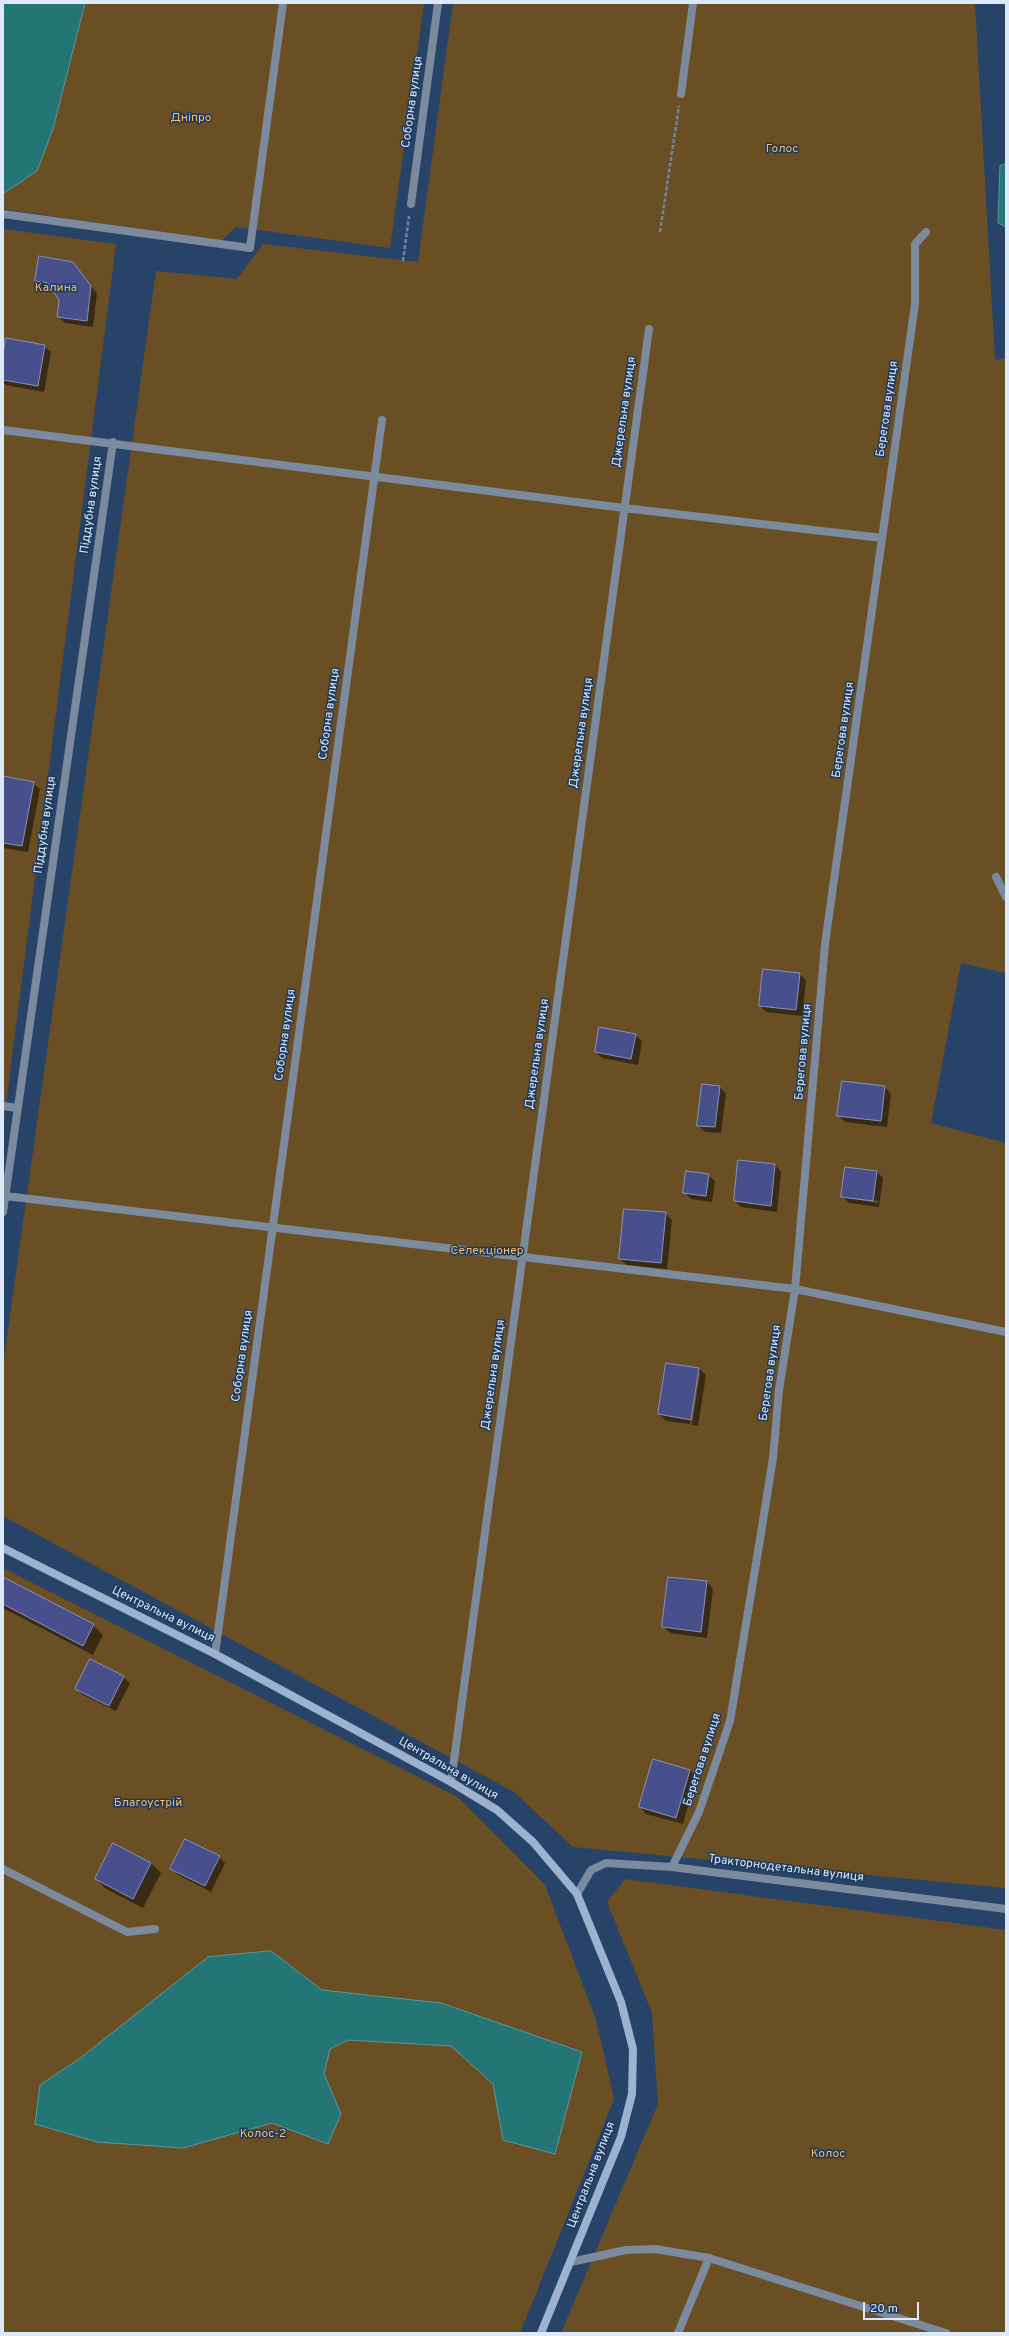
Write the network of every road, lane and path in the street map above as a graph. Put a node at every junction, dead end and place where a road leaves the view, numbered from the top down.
1 (283, 3) edge
2 (438, 3) edge
3 (693, 3) edge
4 (681, 94) joint
5 (411, 204) joint
6 (3, 214) edge
7 (660, 232) dead end
8 (926, 232) dead end
9 (403, 261) dead end
10 (649, 329) dead end
11 (382, 420) dead end
12 (3, 430) edge
13 (113, 442) junction
14 (374, 476) junction
15 (624, 508) junction
16 (882, 538) junction
17 (996, 877) dead end
18 (1006, 897) edge
19 (3, 1106) edge
20 (18, 1108) junction
21 (5, 1196) junction
22 (3, 1212) edge
23 (273, 1228) junction
24 (522, 1257) junction
25 (795, 1289) junction
26 (1006, 1332) edge
27 (3, 1548) edge
28 (215, 1654) junction
29 (451, 1782) junction
30 (672, 1867) junction
31 (3, 1869) edge
32 (577, 1894) junction
33 (1006, 1909) edge
34 (155, 1929) dead end
35 (709, 2258) junction
36 (570, 2262) junction
37 (541, 2333) edge
38 (678, 2333) edge
39 (946, 2333) edge

1 - 6 street
2 - 5 street, Соборна вулиця
3 - 4 street
4 - 7 path
5 - 9 path
8 - 16 street, Берегова вулиця
10 - 15 street, Джерельна вулиця
11 - 14 street, Соборна вулиця
12 - 13 street
13 - 14 street
13 - 20 street, Піддубна вулиця
14 - 15 street
14 - 23 street, Соборна вулиця
15 - 16 street
15 - 24 street, Джерельна вулиця
16 - 25 street, Берегова вулиця
17 - 18 street
19 - 20 street
20 - 21 street, Піддубна вулиця
21 - 22 street, Піддубна вулиця
21 - 23 street
23 - 24 street
23 - 28 street, Соборна вулиця
24 - 25 street
24 - 29 street, Джерельна вулиця
25 - 26 street
25 - 30 street, Берегова вулиця
27 - 28 street, Центральна вулиця
28 - 29 street, Центральна вулиця
29 - 32 street, Центральна вулиця
30 - 32 street, Тракторнодетальна вулиця
30 - 33 street, Тракторнодетальна вулиця
31 - 34 street
32 - 36 street, Центральна вулиця
35 - 36 street
35 - 38 street
35 - 39 street
36 - 37 street, Центральна вулиця

